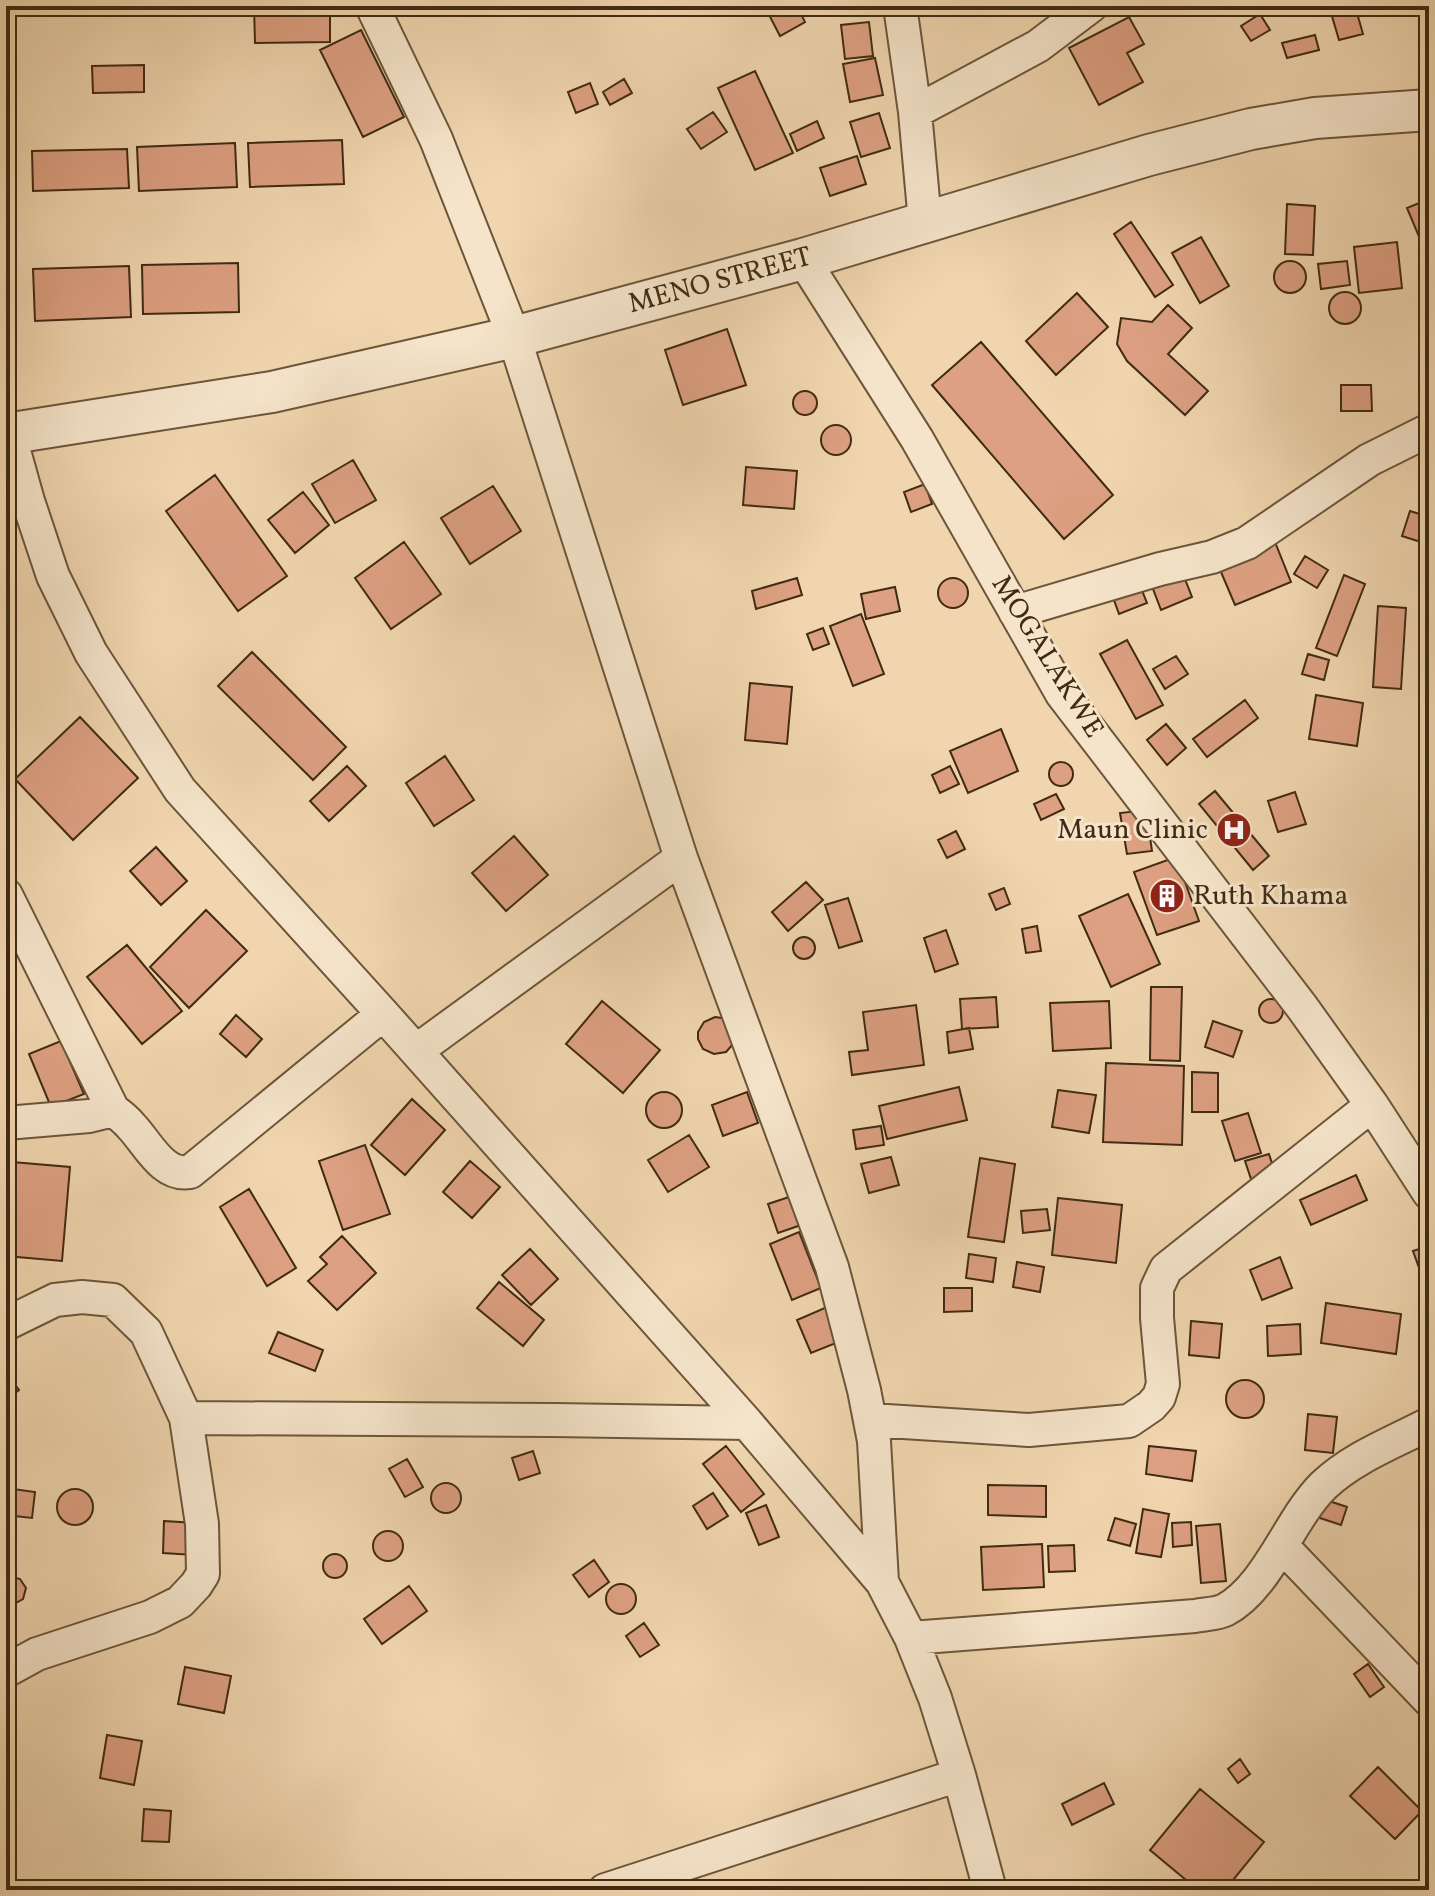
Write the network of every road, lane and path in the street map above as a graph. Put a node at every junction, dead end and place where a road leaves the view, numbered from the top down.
1 (372, 6) edge
2 (900, 6) edge
3 (1091, 6) edge
4 (1429, 110) edge
5 (915, 112) junction
6 (925, 222) junction
7 (803, 259) junction
8 (514, 337) junction
9 (1429, 430) edge
10 (7, 432) edge
11 (1015, 612) junction
12 (681, 858) junction
13 (6, 895) edge
14 (383, 1014) junction
15 (416, 1051) junction
16 (1372, 1105) junction
17 (113, 1110) junction
18 (6, 1123) edge
19 (1429, 1193) edge
20 (6, 1324) edge
21 (186, 1418) junction
22 (871, 1420) junction
23 (747, 1423) junction
24 (1429, 1424) edge
25 (1282, 1546) junction
26 (882, 1582) junction
27 (911, 1638) junction
28 (6, 1671) edge
29 (1429, 1700) edge
30 (959, 1775) junction
31 (605, 1890) edge
32 (990, 1890) edge

1 - 8 street
2 - 5 street
3 - 5 street
4 - 6 street, MENO STREET
5 - 6 street
6 - 7 street, MENO STREET
7 - 8 street, MENO STREET
7 - 11 street, MOGALAKWE
8 - 10 street, MENO STREET
8 - 12 street
9 - 11 street
10 - 14 street
11 - 16 street, MOGALAKWE
12 - 15 street
12 - 22 street
13 - 17 street
14 - 15 street
14 - 17 street
15 - 23 street
16 - 19 street, MOGALAKWE
16 - 22 street
17 - 18 street
20 - 21 street
21 - 23 street
21 - 28 street
22 - 26 street
23 - 26 street
24 - 25 street
25 - 27 street
25 - 29 street
26 - 27 street
27 - 30 street
30 - 31 street
30 - 32 street

